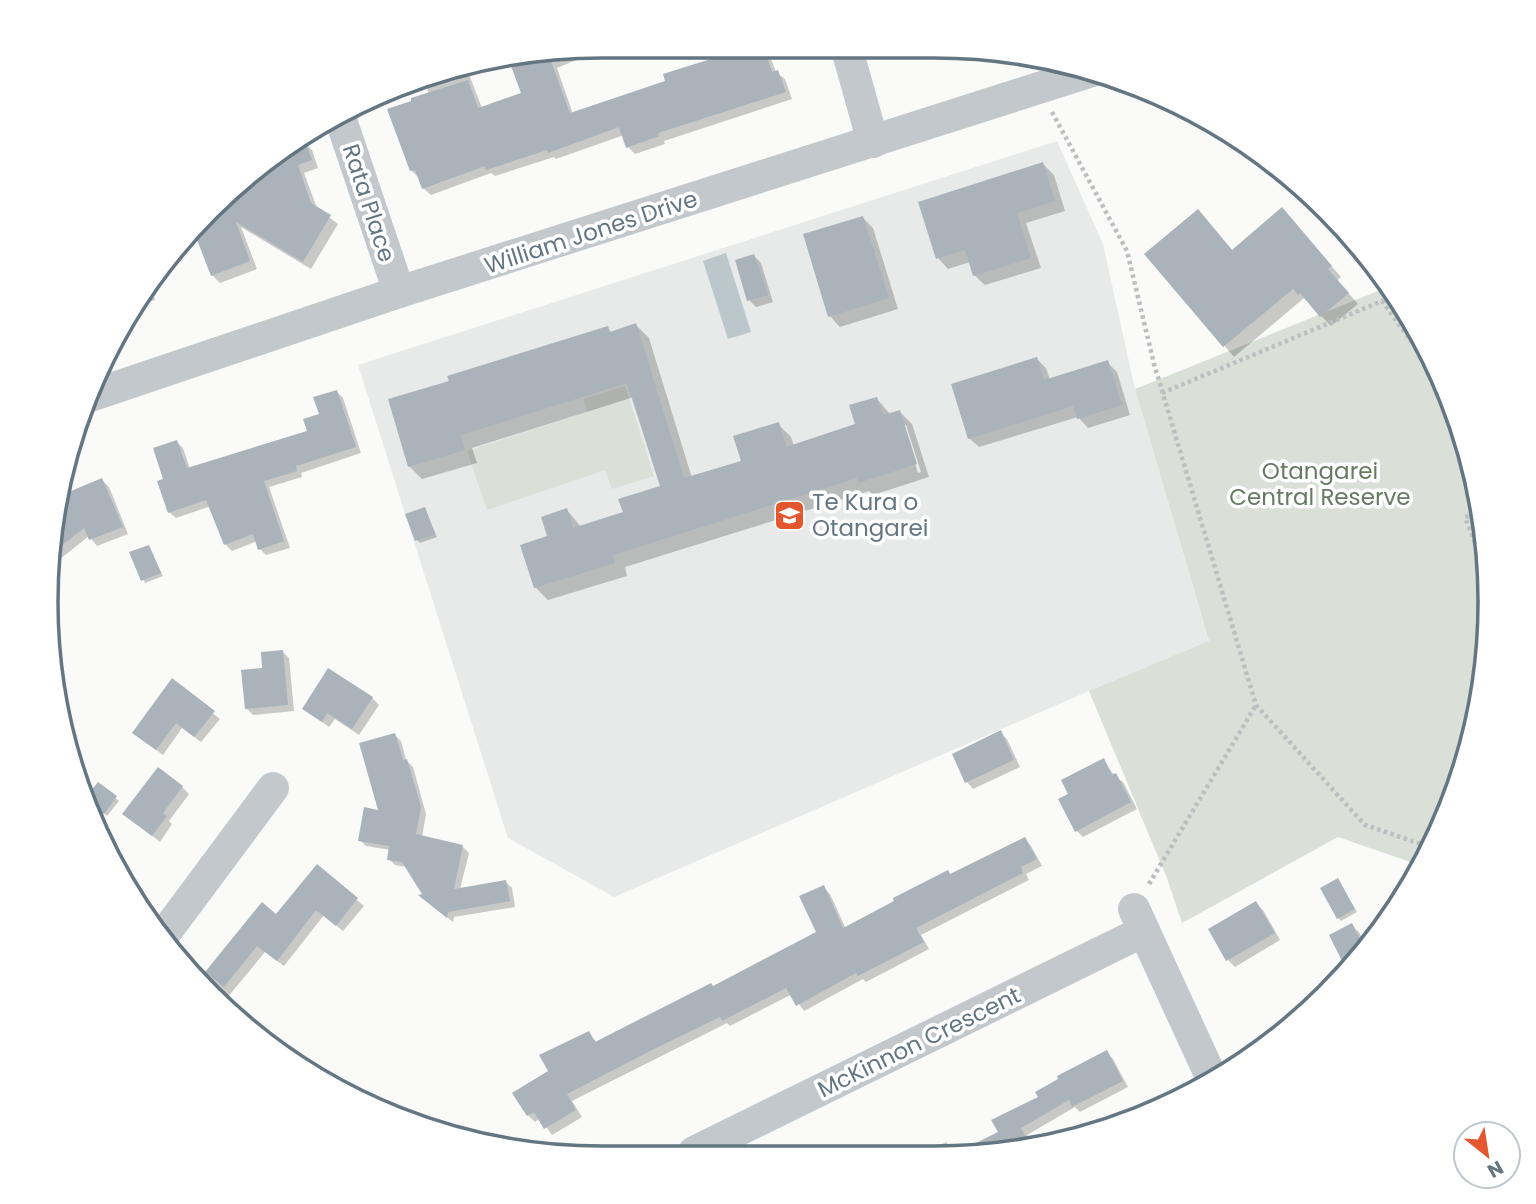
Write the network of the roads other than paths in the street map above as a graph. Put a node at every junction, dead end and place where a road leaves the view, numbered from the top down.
1 (849, 58) edge
2 (1076, 76) edge
3 (342, 124) edge
4 (873, 142) junction
5 (399, 292) junction
6 (100, 393) edge
7 (273, 788) dead end
8 (168, 930) edge
9 (1209, 1071) edge
10 (706, 1146) edge

1 - 4 street
2 - 4 street, William Jones Drive
3 - 5 street, Rata Place
4 - 5 street, William Jones Drive
5 - 6 street, William Jones Drive
7 - 8 street
9 - 10 street, McKinnon Crescent

